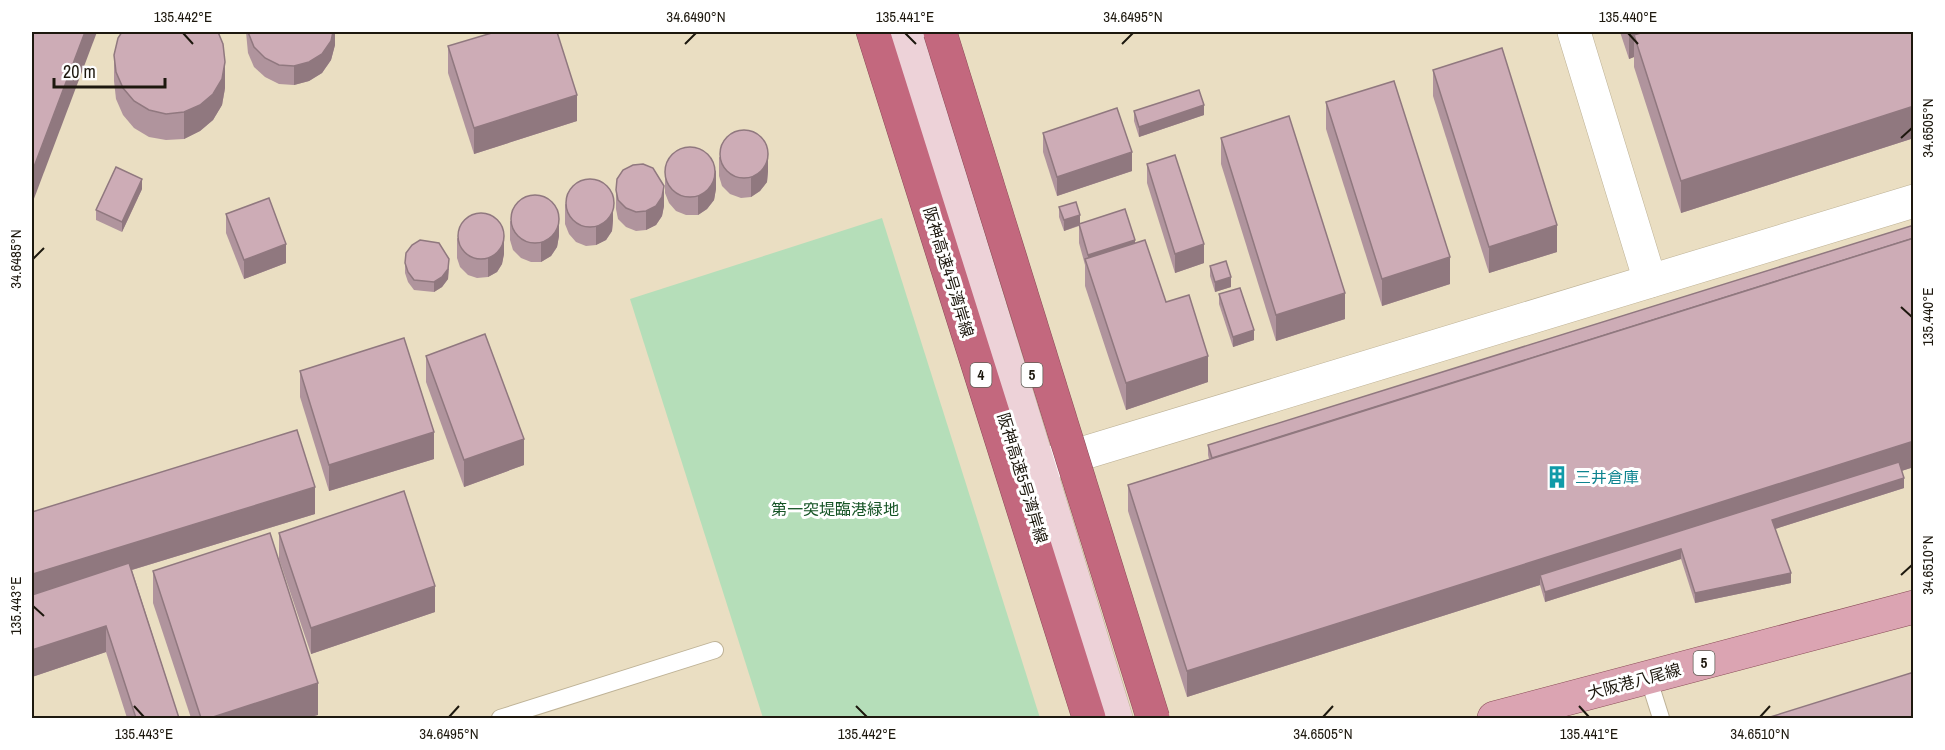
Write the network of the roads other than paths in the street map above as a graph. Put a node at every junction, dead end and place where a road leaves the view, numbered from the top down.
1 (873, 32) edge
2 (883, 32) edge
3 (906, 32) edge
4 (925, 32) edge
5 (940, 32) edge
6 (1574, 32) edge
7 (1914, 201) edge
8 (1650, 282) junction
9 (1041, 466) junction
10 (1914, 607) edge
11 (715, 650) dead end
12 (1648, 677) junction
13 (500, 718) edge
14 (1089, 718) edge
15 (1098, 718) edge
16 (1116, 718) edge
17 (1139, 718) edge
18 (1153, 718) edge
19 (1494, 718) edge
20 (1661, 718) edge

1 - 14 highway, 阪神高速4号湾岸線 / 4
2 - 15 highway, 阪神高速5号湾岸線
3 - 9 street
4 - 17 highway, 5
5 - 18 highway, bridge
6 - 8 street
7 - 8 street
8 - 9 street
9 - 16 street
10 - 12 main road, 大阪港八尾線 / 5
11 - 13 lane
12 - 19 main road, 大阪港八尾線 / 5
12 - 20 lane

